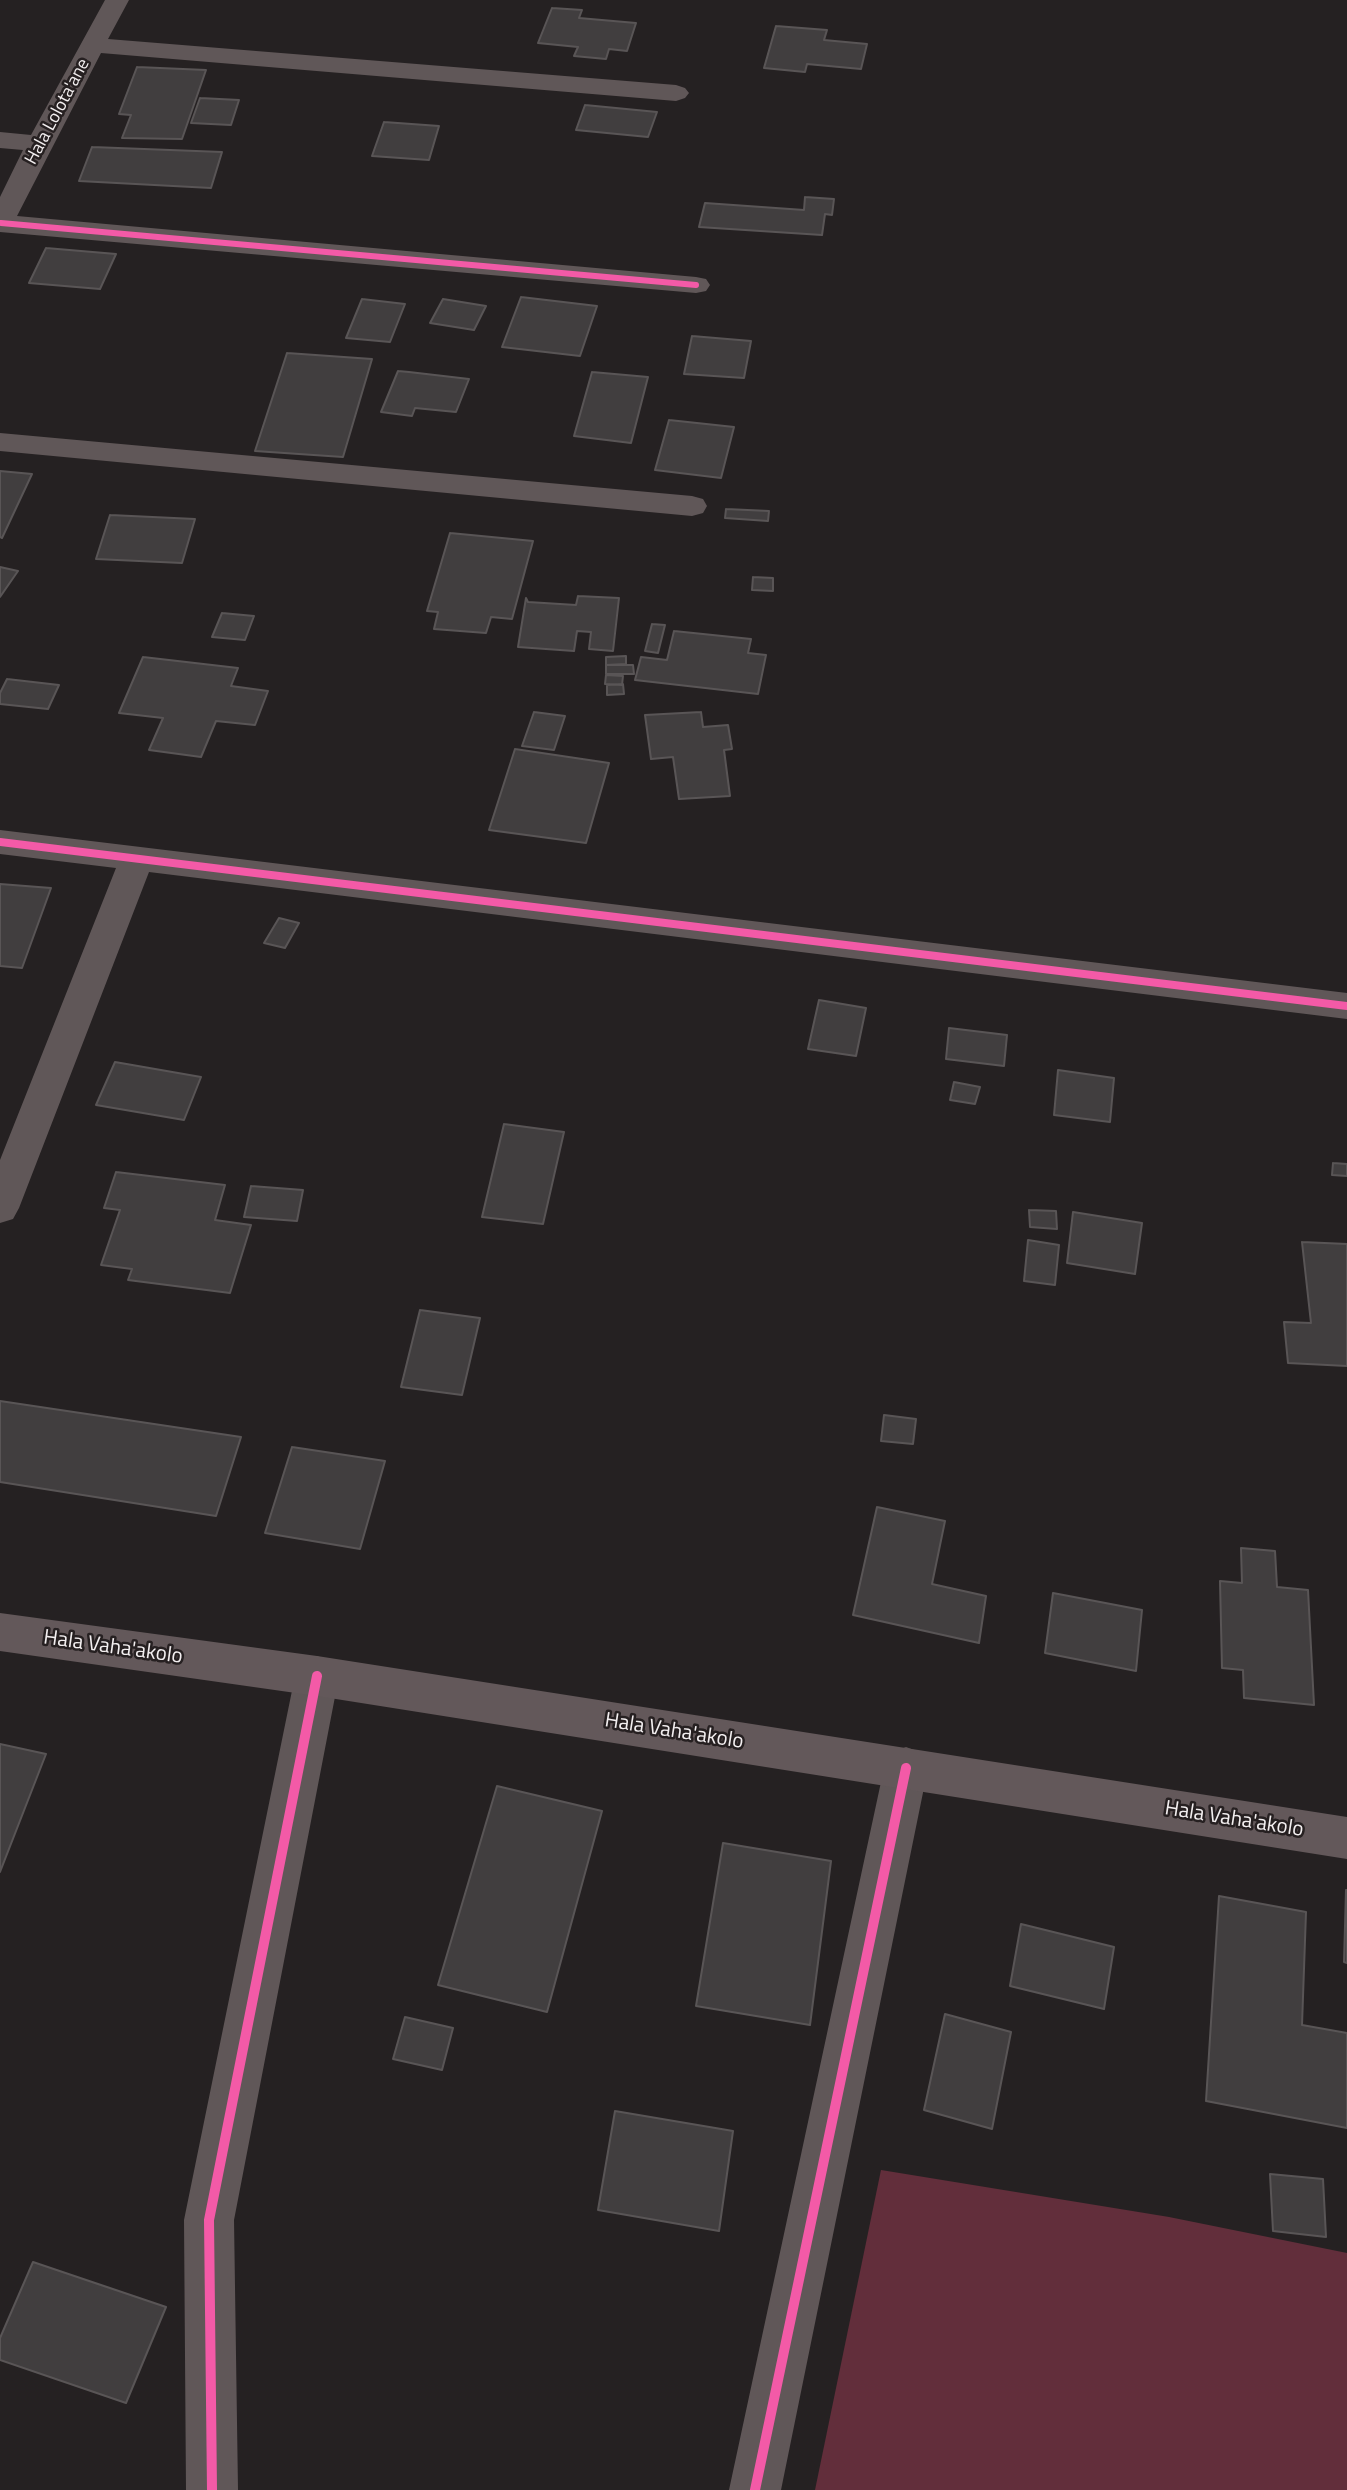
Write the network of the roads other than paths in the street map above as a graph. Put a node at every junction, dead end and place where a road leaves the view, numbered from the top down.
1 (117, 0) edge
2 (94, 45) junction
3 (676, 93) dead end
4 (0, 140) edge
5 (39, 144) junction
6 (0, 224) edge
7 (696, 285) dead end
8 (0, 442) edge
9 (692, 506) dead end
10 (0, 842) edge
11 (137, 858) junction
12 (1347, 1006) edge
13 (0, 1208) edge
14 (0, 1632) edge
15 (317, 1676) junction
16 (906, 1768) junction
17 (1347, 1838) edge
18 (212, 2490) edge
19 (755, 2490) edge

1 - 2 street, Hala Lolota'ane
2 - 3 street
2 - 5 street, Hala Lolota'ane
4 - 5 street
5 - 6 street, Hala Lolota'ane
6 - 7 street
8 - 9 street
10 - 11 street
11 - 12 street
11 - 13 street
14 - 15 main road, Hala Vaha'akolo
15 - 16 main road, Hala Vaha'akolo
15 - 18 street
16 - 17 main road, Hala Vaha'akolo
16 - 19 street

